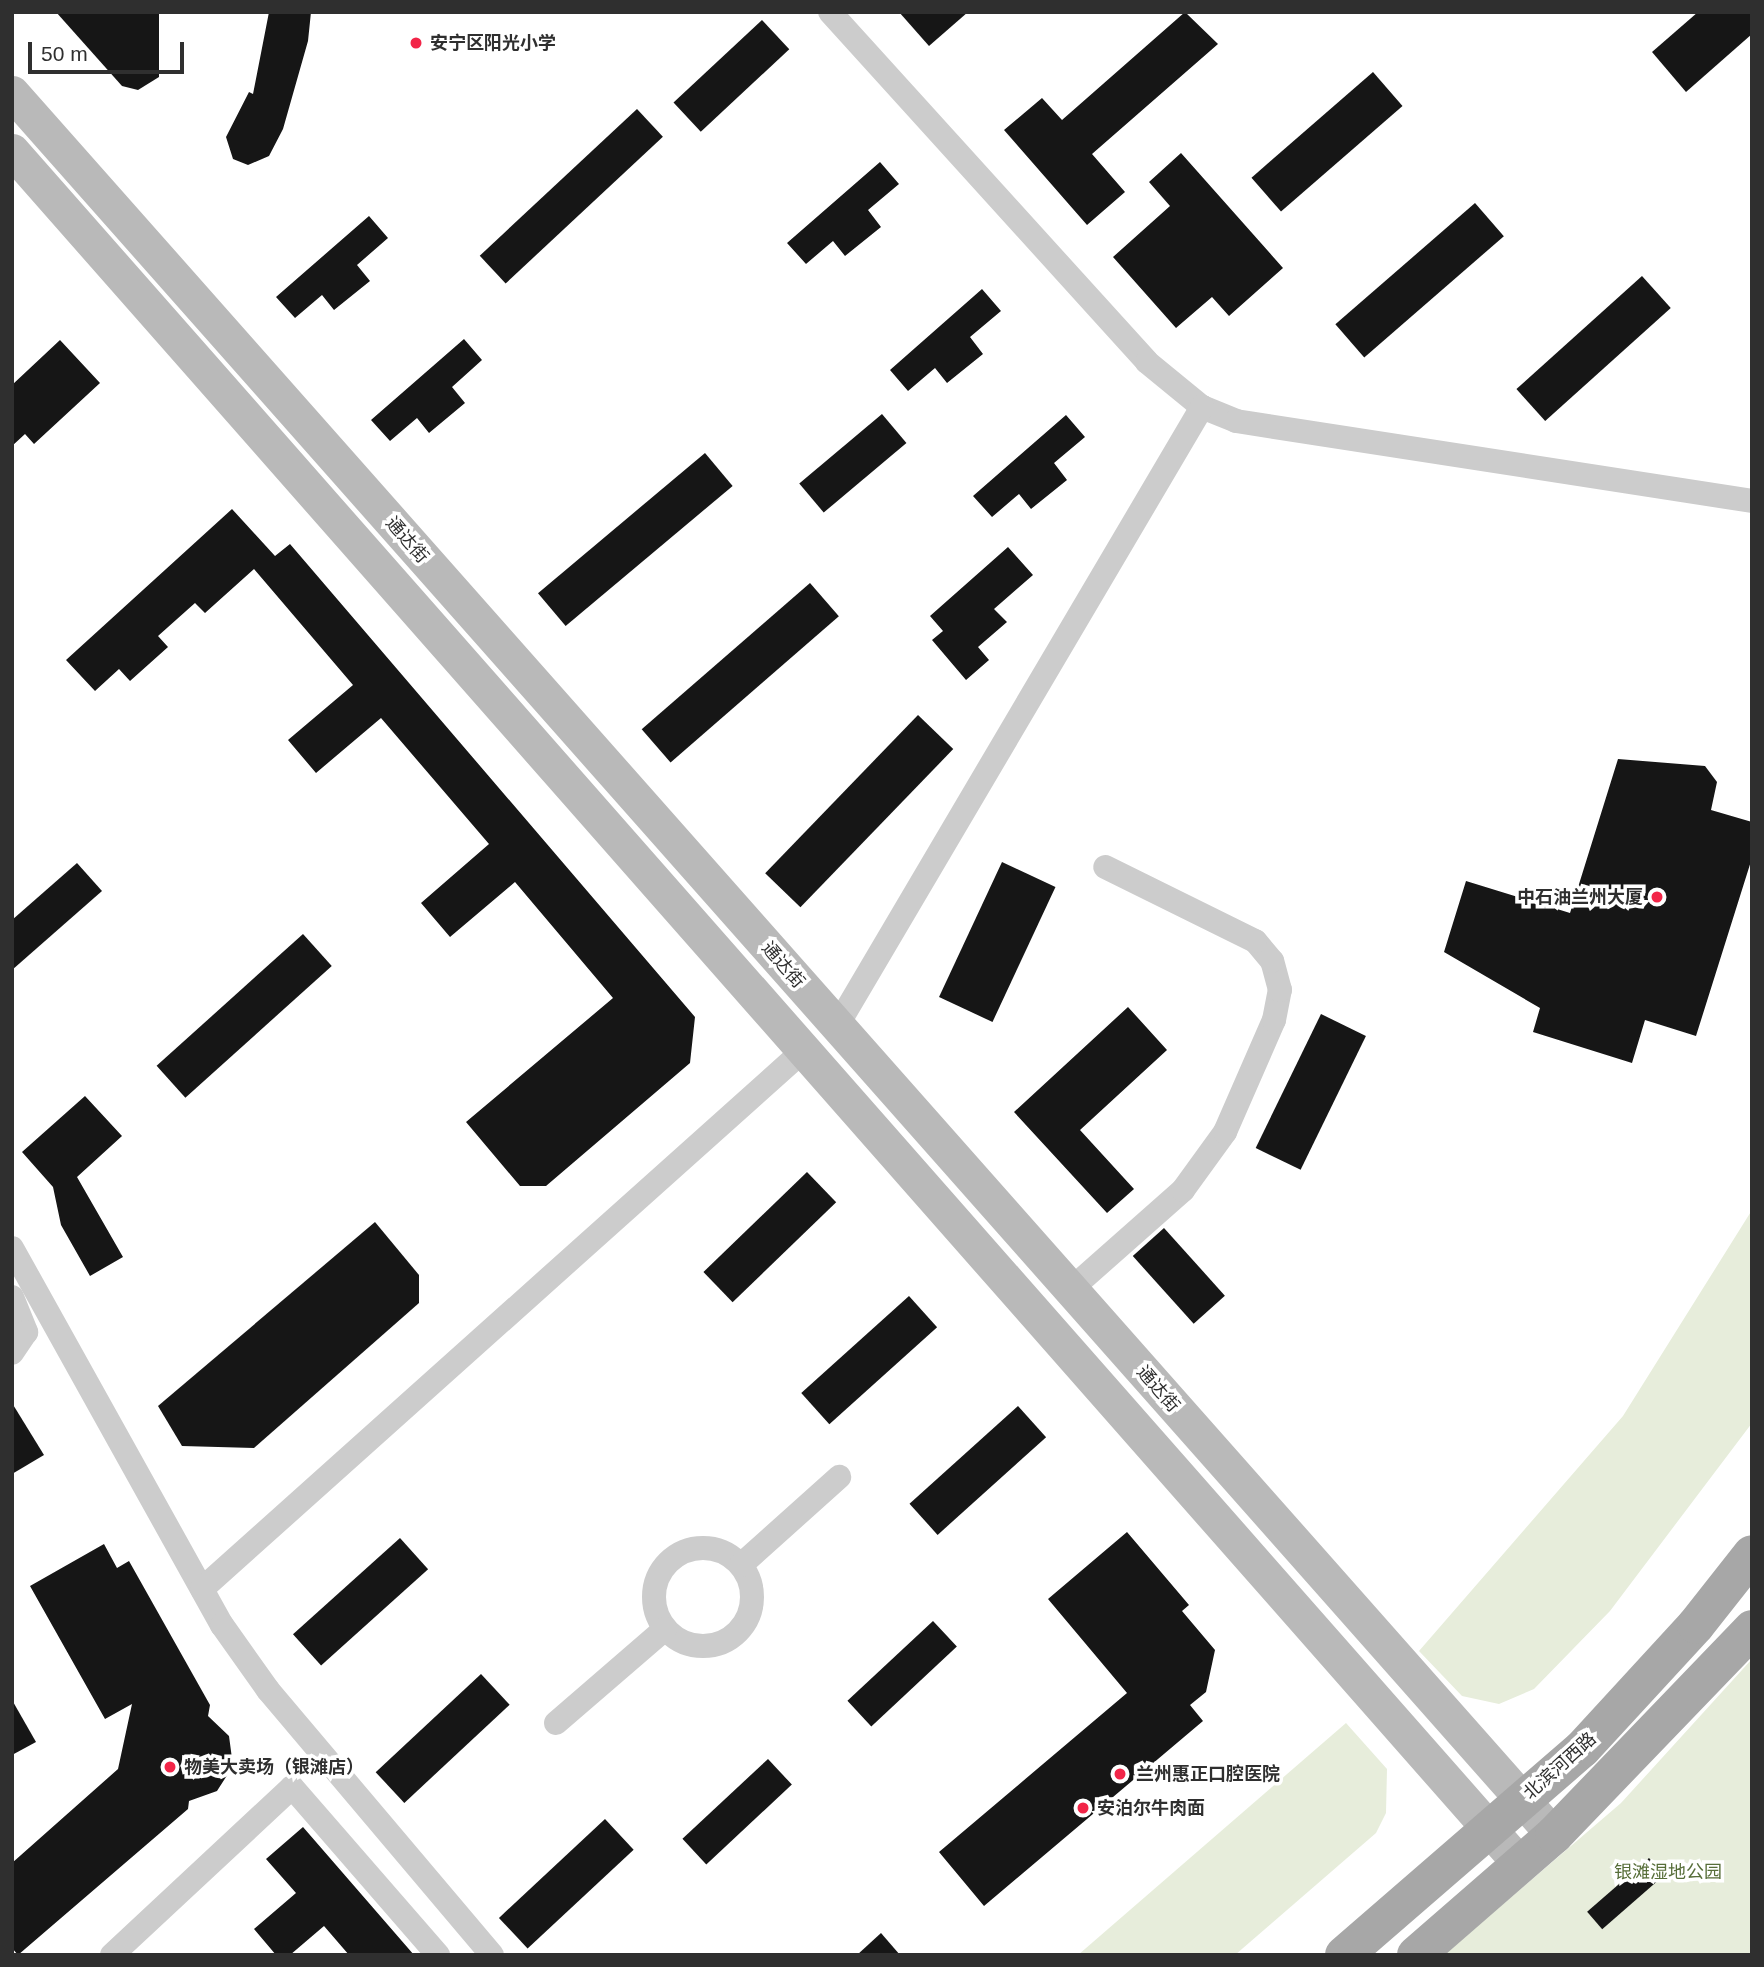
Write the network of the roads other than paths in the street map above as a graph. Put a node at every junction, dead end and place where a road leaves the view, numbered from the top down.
1 (830, 12) edge
2 (12, 93) edge
3 (12, 150) edge
4 (1202, 407) junction
5 (1752, 501) edge
6 (1105, 867) dead end
7 (837, 1026) junction
8 (804, 1050) junction
9 (12, 1248) edge
10 (1070, 1290) junction
11 (12, 1297) edge
12 (12, 1353) edge
13 (839, 1477) dead end
14 (1752, 1554) edge
15 (741, 1565) junction
16 (202, 1589) junction
17 (665, 1629) junction
18 (1752, 1629) edge
19 (556, 1724) dead end
20 (1520, 1802) junction
21 (1489, 1829) junction
22 (1553, 1835) junction
23 (1520, 1864) junction
24 (1433, 1949) edge
25 (112, 1955) edge
26 (438, 1955) edge
27 (492, 1955) edge
28 (1344, 1955) edge

1 - 4 street
2 - 7 main road, 通达街
3 - 8 main road
4 - 5 street
4 - 7 street
6 - 10 street
7 - 10 main road, 通达街
8 - 16 street
8 - 21 main road
9 - 16 street
10 - 20 main road, 通达街
11 - 12 street
13 - 15 street
14 - 20 main road, 北滨河西路
15 - 17 street
15 - 17 street
16 - 27 street
17 - 19 street
18 - 22 main road
20 - 21 main road, 北滨河西路
20 - 22 main road, 通达街
21 - 23 main road
21 - 28 main road, 北滨河西路
22 - 23 main road
23 - 24 main road
25 - 26 street

